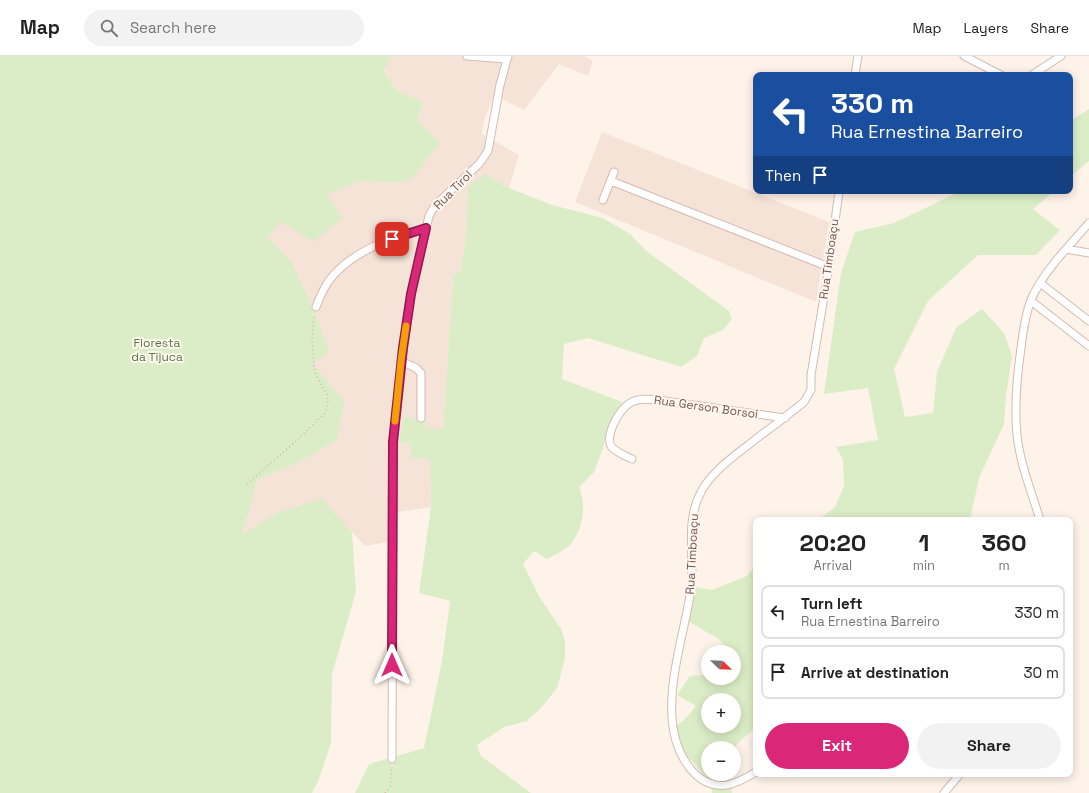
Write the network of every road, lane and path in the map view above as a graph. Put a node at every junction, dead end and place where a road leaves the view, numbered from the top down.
1 (467, 56) edge
2 (858, 56) edge
3 (964, 56) edge
4 (1061, 56) edge
5 (507, 57) edge
6 (855, 72) edge
7 (995, 72) edge
8 (1037, 72) edge
9 (614, 172) dead end
10 (611, 181) junction
11 (839, 194) edge
12 (603, 200) dead end
13 (1089, 223) edge
14 (426, 228) junction
15 (1066, 249) junction
16 (1089, 253) edge
17 (829, 267) junction
18 (1040, 283) junction
19 (1031, 301) junction
20 (316, 308) joint
21 (1089, 321) edge
22 (1089, 346) edge
23 (401, 361) junction
24 (421, 418) dead end
25 (785, 418) junction
26 (632, 459) dead end
27 (247, 484) dead end
28 (1039, 517) edge
29 (392, 759) joint
30 (753, 774) edge
31 (957, 777) edge
32 (385, 793) edge
33 (944, 793) edge

1 - 5 street
2 - 6 street
3 - 7 street
4 - 8 street
5 - 14 street, Rua Tirol
9 - 10 street
10 - 12 street
10 - 17 street
11 - 17 street, Rua Timboaçu
13 - 15 street
14 - 20 street
14 - 23 street, Rua Tirol
15 - 16 street
15 - 18 street
17 - 25 street, Rua Timboaçu
18 - 19 street
18 - 21 street
19 - 22 street
19 - 28 street
20 - 27 path
23 - 24 street
23 - 29 street, Rua Tirol
25 - 26 street, Rua Gerson Borsoi
25 - 30 street, Rua Timboaçu
29 - 32 path
31 - 33 street

